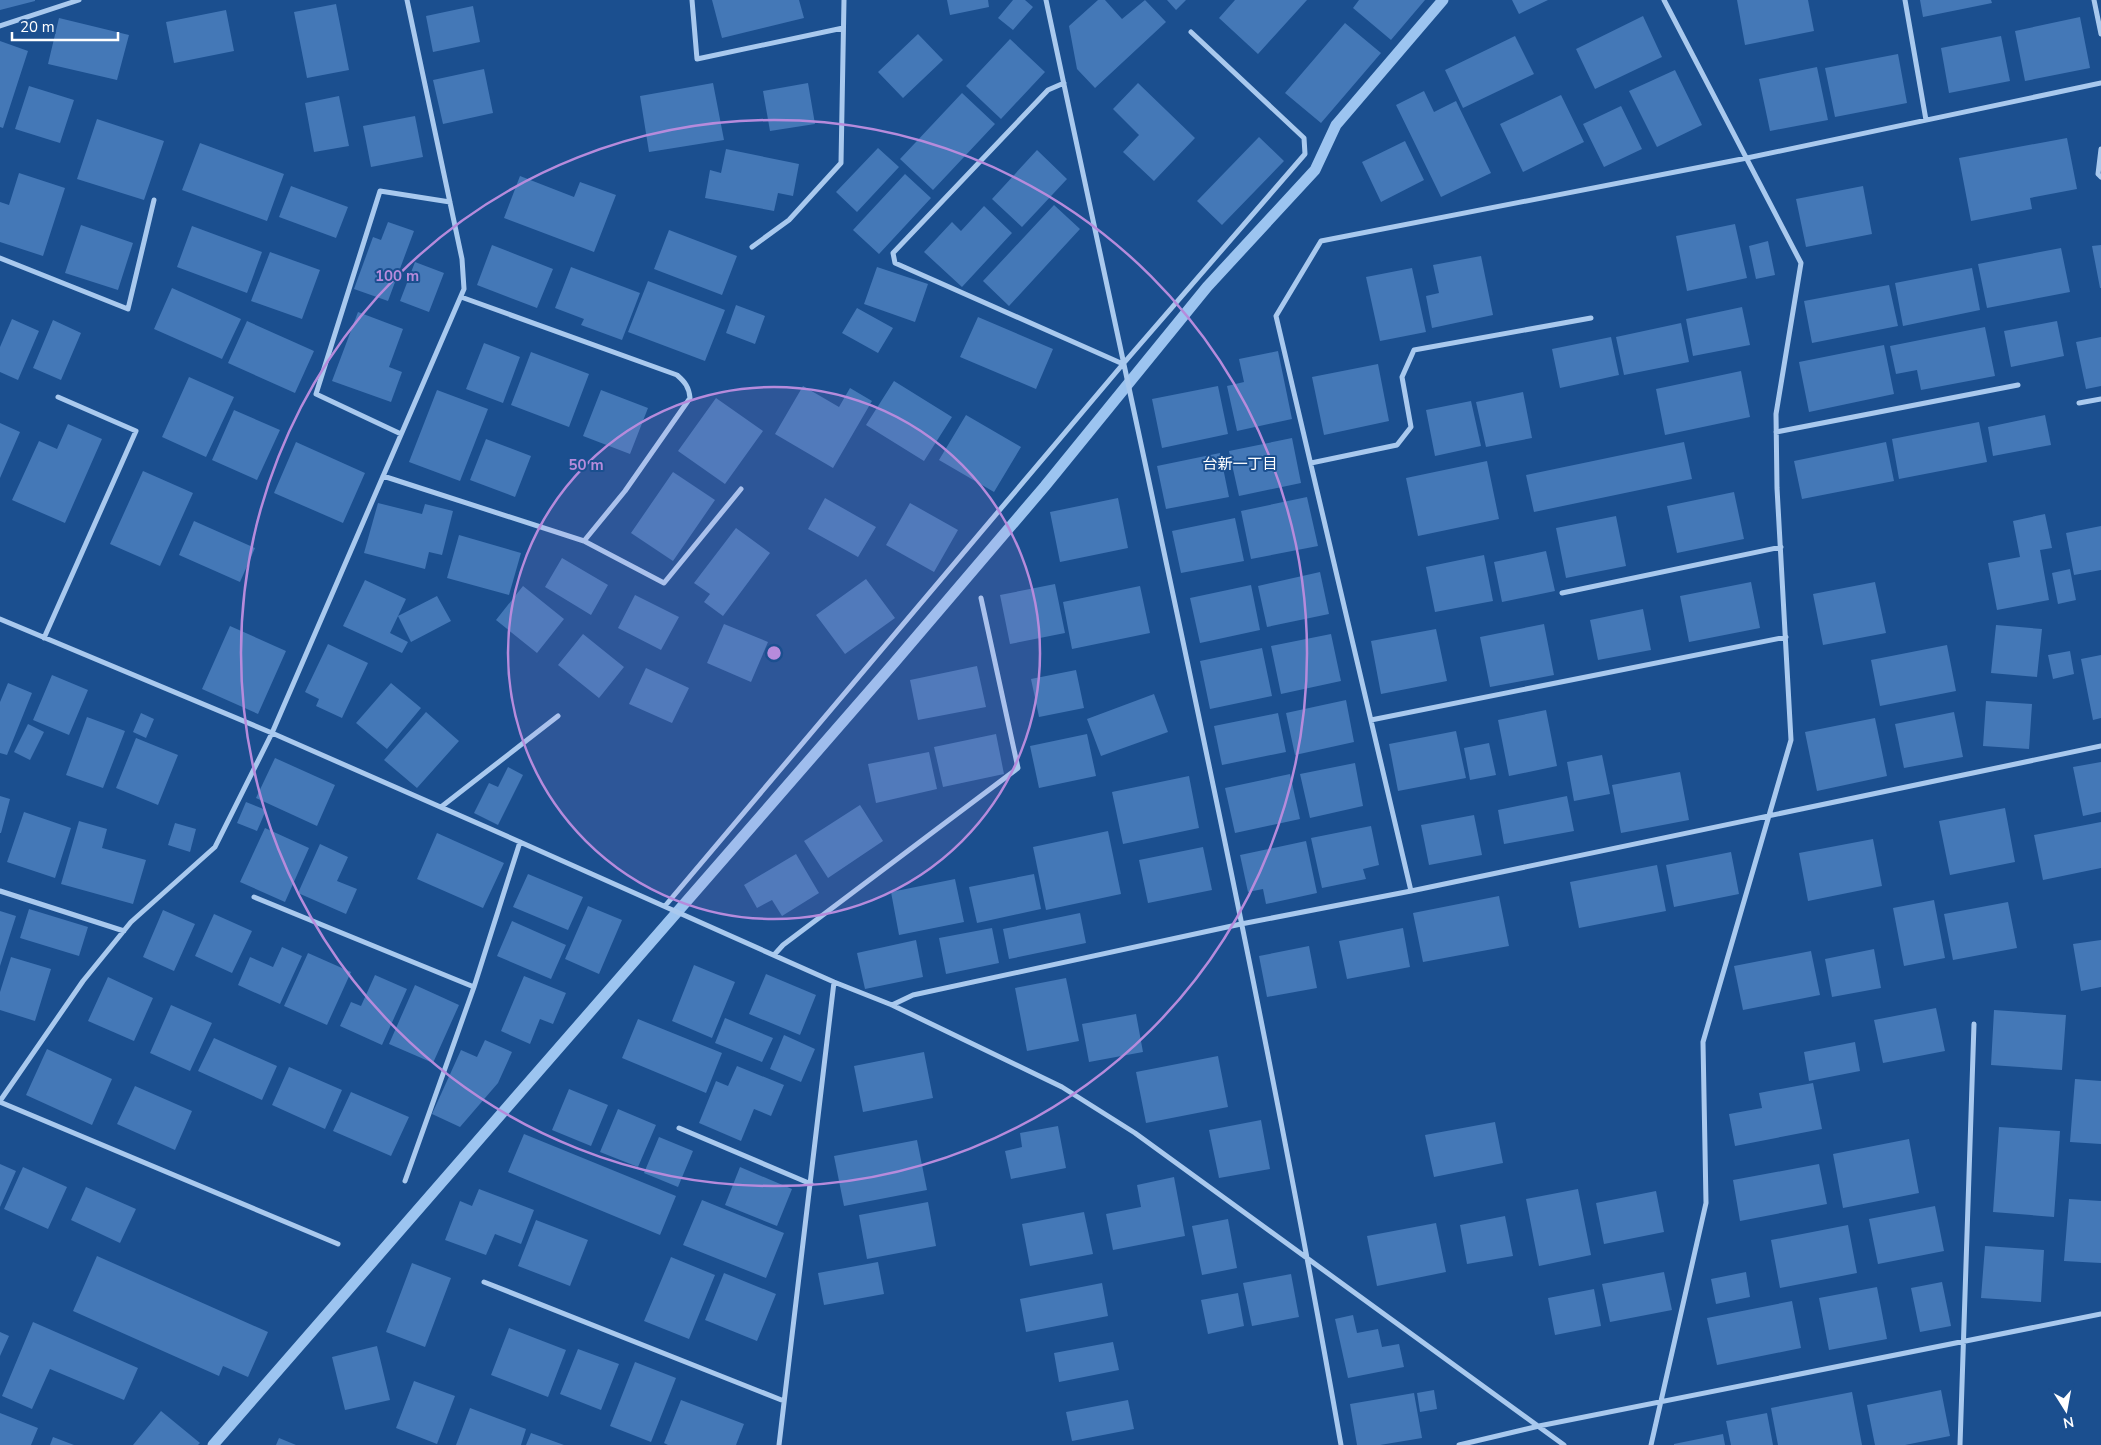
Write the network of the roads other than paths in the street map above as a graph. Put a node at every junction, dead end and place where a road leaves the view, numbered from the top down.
1 (80, 0) edge
2 (407, 0) edge
3 (692, 0) edge
4 (844, 0) edge
5 (1046, 0) edge
6 (1664, 0) edge
7 (1905, 0) edge
8 (2094, 0) edge
9 (0, 26) edge
10 (843, 28) junction
11 (1191, 32) dead end
12 (2101, 34) edge
13 (1064, 83) junction
14 (2101, 83) edge
15 (1926, 120) junction
16 (2101, 149) edge
17 (1747, 158) junction
18 (2101, 177) edge
19 (154, 200) dead end
20 (450, 202) junction
21 (752, 247) dead end
22 (0, 258) edge
23 (461, 297) junction
24 (1591, 318) dead end
25 (1123, 364) junction
26 (2018, 385) dead end
27 (58, 397) dead end
28 (2101, 399) edge
29 (2079, 403) dead end
30 (1776, 432) junction
31 (401, 434) junction
32 (1310, 463) junction
33 (383, 476) junction
34 (741, 489) dead end
35 (584, 541) junction
36 (1781, 547) junction
37 (1562, 593) dead end
38 (981, 598) dead end
39 (0, 620) edge
40 (1786, 637) junction
41 (44, 638) junction
42 (558, 716) dead end
43 (1371, 720) junction
44 (272, 733) junction
45 (2101, 746) edge
46 (441, 807) junction
47 (1770, 814) junction
48 (520, 842) junction
49 (0, 891) edge
50 (1411, 891) junction
51 (254, 897) dead end
52 (665, 906) junction
53 (1241, 924) junction
54 (124, 931) junction
55 (774, 955) junction
56 (834, 982) junction
57 (474, 987) junction
58 (892, 1005) junction
59 (1974, 1024) dead end
60 (0, 1102) edge
61 (679, 1128) dead end
62 (405, 1181) dead end
63 (811, 1184) junction
64 (338, 1244) dead end
65 (1308, 1259) junction
66 (484, 1282) dead end
67 (2101, 1314) edge
68 (1964, 1341) junction
69 (784, 1401) junction
70 (1659, 1402) junction
71 (1539, 1426) junction
72 (780, 1445) edge
73 (1341, 1445) edge
74 (1459, 1445) edge
75 (1564, 1445) edge
76 (1651, 1445) edge
77 (1960, 1445) edge

1 - 9 street
2 - 20 street
3 - 10 street
4 - 10 street
5 - 13 street
6 - 17 street
7 - 15 street
8 - 12 street
10 - 21 street
11 - 25 street
13 - 25 street
13 - 25 street
14 - 15 street
15 - 17 street
16 - 18 street
17 - 30 street
17 - 32 street
19 - 22 street
20 - 23 street
20 - 31 street
23 - 31 street
23 - 35 street
24 - 32 street
25 - 52 street
25 - 53 street
26 - 30 street
27 - 41 street
28 - 29 street
30 - 36 street
31 - 33 street
32 - 43 street
33 - 35 street
33 - 44 street
34 - 35 street
36 - 37 street
36 - 40 street
38 - 55 street
39 - 41 street
40 - 43 street
40 - 47 street
41 - 44 street
42 - 46 street
43 - 50 street
44 - 46 street
44 - 54 street
45 - 47 street
46 - 48 street
47 - 50 street
47 - 70 street
48 - 52 street
48 - 57 street
49 - 54 street
50 - 53 street
51 - 57 street
52 - 55 street
53 - 58 street
53 - 65 street
54 - 60 street
55 - 56 street
56 - 58 street
56 - 63 street
57 - 62 street
58 - 65 street
59 - 68 street
60 - 64 street
61 - 63 street
63 - 69 street
65 - 71 street
65 - 73 street
66 - 69 street
67 - 68 street
68 - 70 street
68 - 77 street
69 - 72 street
70 - 71 street
70 - 76 street
71 - 74 street
71 - 75 street

